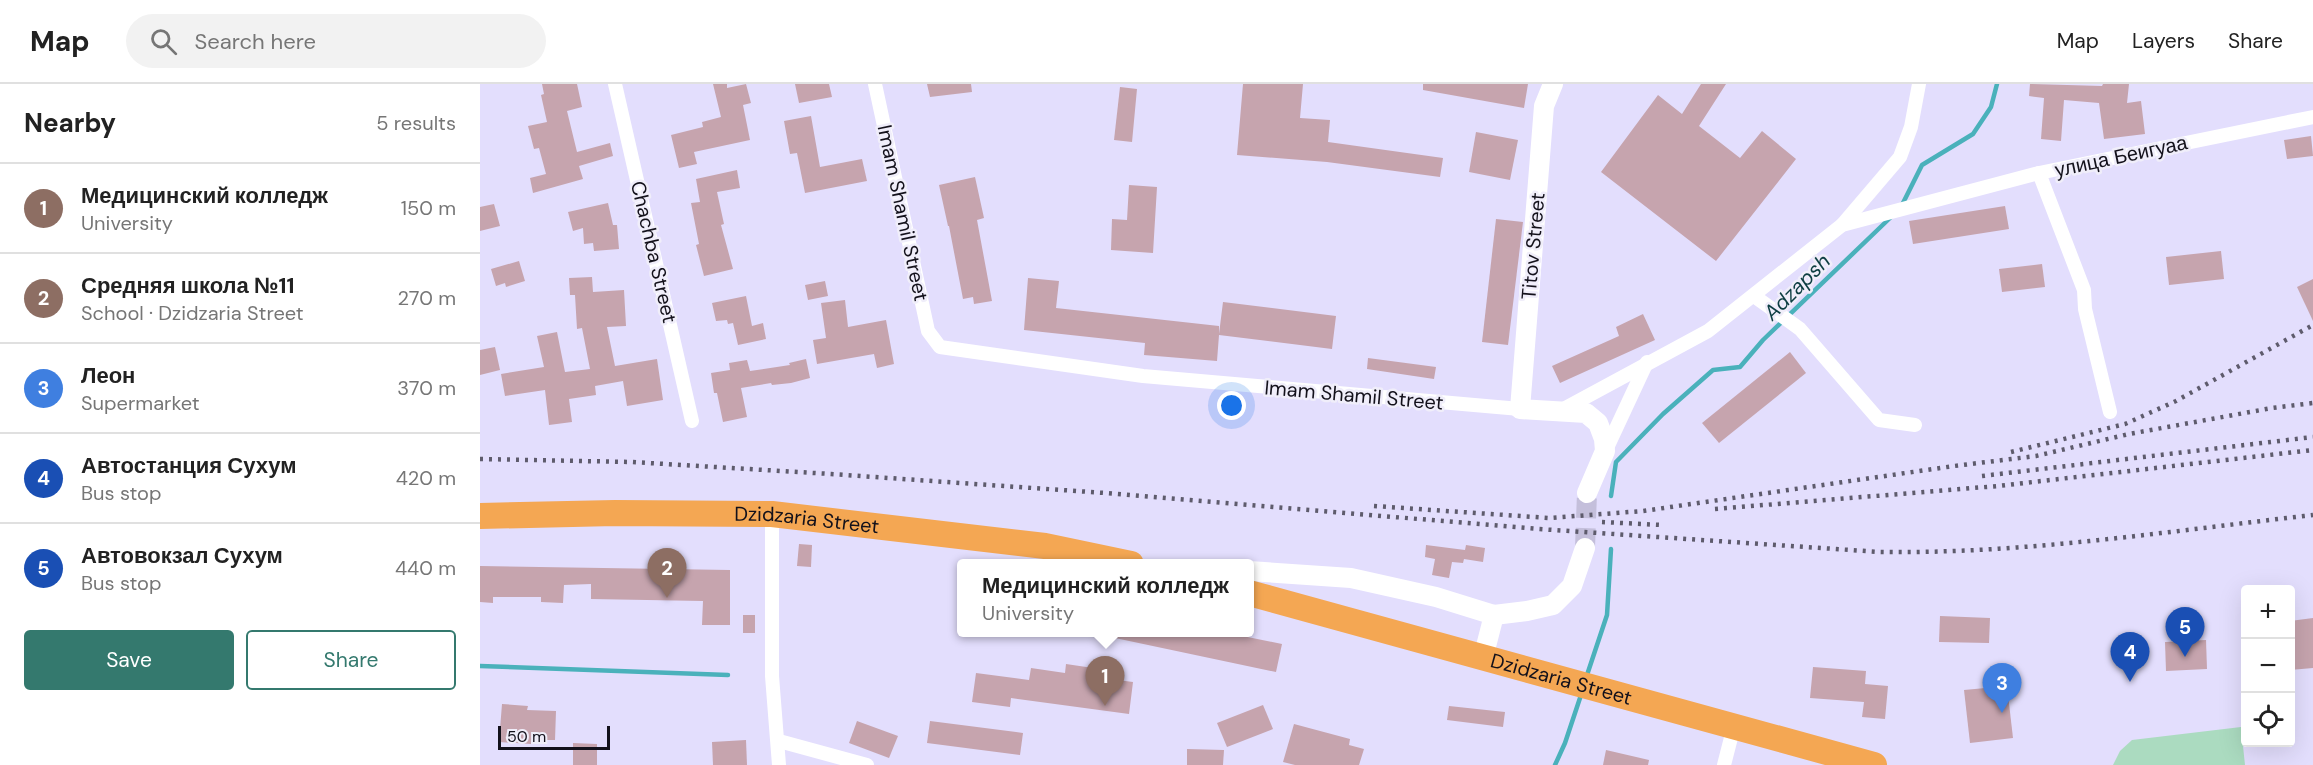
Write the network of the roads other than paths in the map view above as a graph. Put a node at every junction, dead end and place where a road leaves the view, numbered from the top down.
1 (615, 84) edge
2 (875, 84) edge
3 (1553, 84) edge
4 (1919, 84) edge
5 (2313, 117) edge
6 (2039, 173) junction
7 (1842, 225) junction
8 (1754, 296) junction
9 (1647, 362) junction
10 (1520, 409) junction
11 (1558, 412) junction
12 (2110, 412) dead end
13 (692, 421) dead end
14 (1916, 425) dead end
15 (1605, 451) junction
16 (1587, 493) tunnel mouth
17 (772, 514) junction
18 (480, 516) edge
19 (1585, 548) tunnel mouth
20 (1107, 559) edge
21 (1254, 571) edge
22 (1254, 594) edge
23 (1494, 615) junction
24 (1483, 658) junction
25 (1734, 726) junction
26 (779, 741) junction
27 (779, 765) edge
28 (867, 765) edge
29 (1724, 765) edge
30 (1875, 765) edge

1 - 13 street, Chachba Street
2 - 10 street, Imam Shamil Street
3 - 10 street, Titov Street
4 - 7 street
5 - 6 street, улица Беигуаа
6 - 7 street, улица Беигуаа
6 - 12 street
7 - 8 street
8 - 9 street
8 - 14 street
9 - 11 street
9 - 15 street
10 - 11 street, Imam Shamil Street
11 - 15 street, Imam Shamil Street
15 - 16 street
17 - 18 highway, Dzidzaria Street
17 - 20 highway, Dzidzaria Street
17 - 26 street
19 - 23 street
21 - 23 street
22 - 24 highway, Dzidzaria Street
23 - 24 street
24 - 25 highway, Dzidzaria Street
25 - 29 street
25 - 30 highway, Dzidzaria Street
26 - 27 street
26 - 28 street

